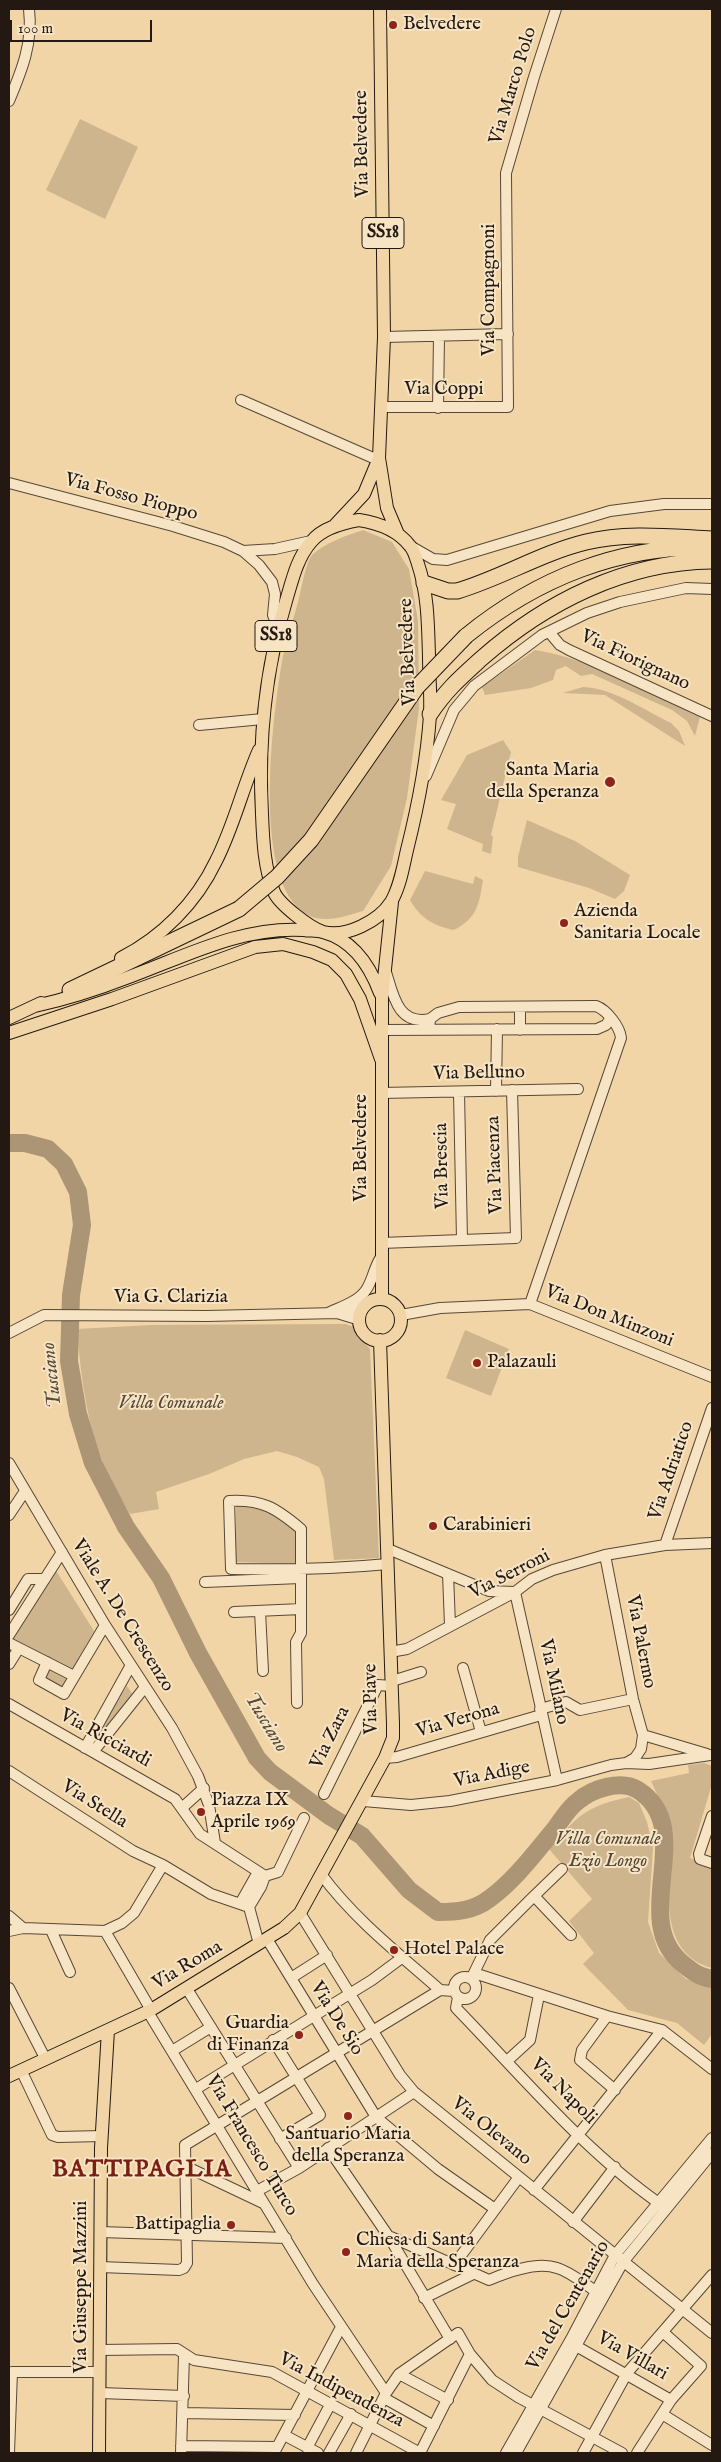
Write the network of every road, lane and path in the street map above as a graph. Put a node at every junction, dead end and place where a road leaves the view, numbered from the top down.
1 (29, 9) edge
2 (380, 9) edge
3 (556, 9) edge
4 (9, 101) edge
5 (506, 173) joint
6 (508, 334) junction
7 (439, 336) junction
8 (384, 337) junction
9 (241, 400) dead end
10 (381, 407) junction
11 (508, 407) joint
12 (438, 408) junction
13 (379, 458) junction
14 (9, 483) edge
15 (712, 504) edge
16 (335, 525) junction
17 (398, 534) junction
18 (712, 539) edge
19 (311, 542) junction
20 (412, 547) junction
21 (712, 548) edge
22 (243, 551) junction
23 (712, 562) edge
24 (424, 583) junction
25 (712, 589) edge
26 (278, 628) junction
27 (545, 634) junction
28 (430, 714) junction
29 (712, 716) edge
30 (263, 719) junction
31 (199, 725) dead end
32 (261, 745) junction
33 (422, 784) junction
34 (392, 901) junction
35 (323, 932) junction
36 (384, 968) junction
37 (70, 990) junction
38 (382, 998) junction
39 (35, 1006) junction
40 (520, 1007) junction
41 (9, 1018) edge
42 (610, 1019) junction
43 (429, 1024) junction
44 (382, 1030) junction
45 (497, 1030) junction
46 (520, 1030) junction
47 (9, 1033) edge
48 (382, 1059) junction
49 (578, 1089) dead end
50 (512, 1090) junction
51 (496, 1091) junction
52 (459, 1092) junction
53 (381, 1093) junction
54 (462, 1240) junction
55 (381, 1243) junction
56 (381, 1257) junction
57 (382, 1299) junction
58 (530, 1304) junction
59 (365, 1306) junction
60 (337, 1313) junction
61 (326, 1314) junction
62 (401, 1315) junction
63 (360, 1320) junction
64 (9, 1333) edge
65 (380, 1340) junction
66 (712, 1377) edge
67 (712, 1408) edge
68 (9, 1463) edge
69 (25, 1491) junction
70 (9, 1515) edge
71 (712, 1543) edge
72 (665, 1545) junction
73 (388, 1549) junction
74 (62, 1552) junction
75 (605, 1555) junction
76 (388, 1564) junction
77 (300, 1574) junction
78 (448, 1574) junction
79 (45, 1578) junction
80 (205, 1582) dead end
81 (515, 1592) junction
82 (301, 1609) junction
83 (9, 1610) edge
84 (260, 1611) junction
85 (234, 1612) dead end
86 (105, 1625) junction
87 (450, 1625) junction
88 (9, 1636) edge
89 (19, 1648) junction
90 (390, 1652) junction
91 (48, 1662) junction
92 (9, 1664) edge
93 (130, 1665) junction
94 (463, 1668) dead end
95 (263, 1671) dead end
96 (421, 1672) dead end
97 (74, 1676) junction
98 (392, 1684) junction
99 (145, 1687) junction
100 (633, 1699) junction
101 (297, 1703) dead end
102 (9, 1704) edge
103 (540, 1709) junction
104 (481, 1732) junction
105 (643, 1734) junction
106 (89, 1750) junction
107 (711, 1752) edge
108 (385, 1758) junction
109 (626, 1763) junction
110 (9, 1771) edge
111 (557, 1780) junction
112 (204, 1788) junction
113 (324, 1794) dead end
114 (360, 1805) junction
115 (183, 1807) junction
116 (712, 1816) edge
117 (304, 1818) dead end
118 (341, 1836) joint
119 (215, 1843) junction
120 (712, 1863) edge
121 (163, 1865) junction
122 (562, 1868) dead end
123 (258, 1871) junction
124 (321, 1874) junction
125 (534, 1896) junction
126 (245, 1905) junction
127 (300, 1913) junction
128 (9, 1916) edge
129 (23, 1928) junction
130 (52, 1930) junction
131 (9, 1931) edge
132 (105, 1931) junction
133 (571, 1935) dead end
134 (260, 1939) junction
135 (327, 1955) junction
136 (403, 1957) junction
137 (70, 1972) dead end
138 (473, 1976) junction
139 (291, 1978) junction
140 (9, 1988) edge
141 (187, 1989) junction
142 (440, 1990) junction
143 (350, 1993) junction
144 (456, 1994) junction
145 (539, 1994) junction
146 (150, 2011) junction
147 (314, 2015) junction
148 (608, 2016) junction
149 (211, 2027) junction
150 (108, 2030) junction
151 (662, 2030) junction
152 (374, 2031) junction
153 (273, 2040) junction
154 (172, 2051) junction
155 (337, 2053) junction
156 (45, 2058) junction
157 (507, 2061) junction
158 (235, 2064) junction
159 (712, 2069) edge
160 (21, 2070) junction
161 (9, 2076) edge
162 (296, 2076) junction
163 (196, 2089) junction
164 (615, 2090) junction
165 (414, 2092) junction
166 (257, 2102) junction
167 (376, 2117) junction
168 (217, 2125) junction
169 (579, 2134) junction
170 (102, 2136) junction
171 (712, 2138) edge
172 (280, 2139) junction
173 (328, 2148) junction
174 (712, 2153) edge
175 (185, 2166) junction
176 (615, 2167) junction
177 (299, 2168) junction
178 (519, 2177) junction
179 (534, 2190) junction
180 (257, 2191) junction
181 (264, 2203) junction
182 (663, 2206) junction
183 (495, 2209) junction
184 (574, 2222) junction
185 (100, 2232) junction
186 (186, 2235) junction
187 (389, 2236) junction
188 (286, 2238) junction
189 (619, 2259) junction
190 (454, 2265) junction
191 (100, 2267) junction
192 (712, 2275) edge
193 (468, 2276) junction
194 (597, 2292) junction
195 (424, 2298) junction
196 (683, 2310) junction
197 (341, 2327) junction
198 (664, 2333) junction
199 (712, 2333) edge
200 (450, 2338) junction
201 (576, 2346) junction
202 (100, 2350) junction
203 (470, 2354) junction
204 (184, 2355) junction
205 (100, 2372) junction
206 (627, 2373) junction
207 (398, 2374) junction
208 (308, 2391) junction
209 (100, 2393) junction
210 (184, 2396) junction
211 (385, 2396) junction
212 (448, 2400) junction
213 (671, 2400) junction
214 (331, 2403) junction
215 (537, 2407) junction
216 (183, 2413) junction
217 (350, 2414) junction
218 (662, 2414) junction
219 (295, 2415) junction
220 (370, 2425) junction
221 (434, 2426) junction
222 (284, 2436) junction
223 (592, 2438) junction
224 (712, 2444) edge
225 (307, 2448) junction
226 (181, 2449) edge
227 (275, 2450) edge
228 (9, 2453) edge
229 (99, 2453) edge
230 (318, 2453) edge
231 (329, 2453) edge
232 (356, 2453) edge
233 (420, 2453) edge
234 (506, 2453) edge
235 (516, 2453) edge
236 (583, 2453) edge
237 (622, 2453) edge
238 (638, 2453) edge
239 (707, 2453) edge

1 - 4 street
2 - 8 main road, Via Belvedere / SS18
3 - 5 street, Via Marco Polo
5 - 6 street, Via Compagnoni
6 - 7 street
6 - 11 street, Via Compagnoni
7 - 8 street
7 - 12 street
8 - 10 main road, Via Belvedere / SS18
9 - 13 street
10 - 12 street, Via Coppi
10 - 13 main road, Via Belvedere / SS18
11 - 12 street, Via Coppi
13 - 16 main road, SS18
13 - 17 main road, SS18
14 - 22 street, Via Fosso Pioppo
15 - 20 street
16 - 17 main road, Via Belvedere / SS18
16 - 19 main road, Via Belvedere / SS18
17 - 20 main road, Via Belvedere / SS18
18 - 24 highway
19 - 22 street
19 - 26 main road, Via Belvedere / SS18
20 - 24 main road, Via Belvedere / SS18
21 - 37 highway, bridge
22 - 26 street
23 - 28 highway
24 - 28 main road, Via Belvedere / SS18
25 - 27 street
26 - 30 main road, Via Belvedere / SS18
27 - 29 street, Via Fiorignano
27 - 33 street
28 - 33 main road, Via Belvedere / SS18
30 - 31 street
30 - 32 main road, Via Belvedere / SS18
32 - 35 main road, Via Belvedere / SS18
32 - 37 main road, SS18
33 - 34 main road, Via Belvedere / SS18
34 - 35 main road, Via Belvedere / SS18
34 - 36 main road, Via Belvedere
35 - 38 main road, Via Belvedere
35 - 39 main road, SS18
36 - 38 main road, Via Belvedere
36 - 43 street
37 - 39 main road, SS18
38 - 44 main road, Via Belvedere
39 - 41 main road, SS18
40 - 42 street
40 - 43 street
40 - 46 street
42 - 46 street
42 - 58 street
43 - 44 street
43 - 45 street
44 - 48 main road, Via Belvedere
45 - 46 street
45 - 51 street
47 - 48 main road
48 - 53 main road, Via Belvedere
49 - 50 street, Via Belluno
50 - 51 street, Via Belluno
50 - 54 street, Via Piacenza
51 - 52 street, Via Belluno
52 - 53 street, Via Belluno
52 - 54 street, Via Brescia
53 - 55 main road, Via Belvedere
54 - 55 street
55 - 56 main road, Via Belvedere
56 - 57 main road, Via Belvedere
56 - 61 street
57 - 59 main road
57 - 62 main road
58 - 62 street, Via Don Minzoni
58 - 66 street, Via Don Minzoni
59 - 60 street, Via G. Clarizia
59 - 63 main road
60 - 61 street, Via G. Clarizia
60 - 63 street, Via G. Clarizia
61 - 64 street, Via G. Clarizia
62 - 65 main road
63 - 65 main road
65 - 73 main road
67 - 72 street, Via Adriatico
68 - 69 street, Viale A. De Crescenzo
69 - 70 street
69 - 74 street, Viale A. De Crescenzo
71 - 72 street, Via Serroni
72 - 75 street, Via Serroni
73 - 76 main road, Via Piave
73 - 78 street
74 - 79 street
74 - 86 street, Viale A. De Crescenzo
75 - 81 street, Via Serroni
75 - 100 street, Via Palermo
76 - 77 street
76 - 90 main road, Via Piave
77 - 77 street
77 - 80 street
77 - 82 street
78 - 81 street
78 - 87 street
79 - 83 street
79 - 88 street
81 - 87 street, Via Serroni
81 - 103 street, Via Milano
82 - 84 street
82 - 101 street
84 - 85 street
84 - 95 street
86 - 93 street, Viale A. De Crescenzo
86 - 97 street
87 - 90 street, Via Serroni
88 - 89 street
89 - 91 street
89 - 92 street
90 - 98 main road, Via Piave
91 - 97 street
91 - 97 street
93 - 99 street, Viale A. De Crescenzo
93 - 106 street
94 - 104 street
96 - 98 street
98 - 108 main road, Via Piave
98 - 113 street, Via Zara
99 - 106 street
99 - 112 street, Viale A. De Crescenzo
100 - 103 street, Via Verona
100 - 105 street, Via Palermo
102 - 106 street, Via Ricciardi
103 - 104 street, Via Verona
103 - 111 street, Via Milano
104 - 108 street, Via Verona
105 - 107 street, Via Adige
105 - 109 street
106 - 115 street, Via Ricciardi
107 - 109 street, Via Adige
108 - 114 main road, Via Piave
109 - 111 street, Via Adige
110 - 121 street, Via Stella
111 - 114 street, Via Adige
112 - 115 street
112 - 119 street, Viale A. De Crescenzo
114 - 118 main road, Via Piave
115 - 119 street
116 - 120 street
117 - 123 street
118 - 124 main road, Via Roma
119 - 123 street
121 - 126 street, Via Stella
121 - 132 street
122 - 125 street
123 - 126 street
124 - 127 main road, Via Roma
124 - 136 street
125 - 133 street
125 - 138 street
126 - 134 street, Via De Sio
127 - 134 main road, Via Roma
127 - 135 street, Via Olevano
128 - 129 street
129 - 130 street
129 - 131 street
130 - 132 street
130 - 137 street
132 - 146 street, Via Francesco Turco
134 - 139 street, Via De Sio
134 - 141 main road, Via Roma
135 - 139 street
135 - 143 street, Via Olevano
136 - 142 street
136 - 143 street
138 - 144 street
138 - 144 street
138 - 145 street
139 - 147 street, Via De Sio
140 - 156 street
141 - 146 main road, Via Roma
141 - 149 street
142 - 144 street
142 - 152 street
143 - 147 street
143 - 152 street, Via Olevano
144 - 157 street, Via Napoli
145 - 148 street
145 - 157 street
146 - 150 main road, Via Roma
146 - 154 street, Via Francesco Turco
147 - 153 street
147 - 155 street, Via De Sio
148 - 151 street
148 - 164 street
149 - 154 street
149 - 158 street
150 - 156 main road, Via Roma
150 - 170 main road, Via Giuseppe Mazzini
151 - 159 street
151 - 164 street
152 - 155 street
152 - 165 street, Via Olevano
153 - 158 street
153 - 162 street
154 - 163 street, Via Francesco Turco
155 - 162 street
155 - 167 street, Via De Sio
156 - 160 main road, Via Roma
157 - 169 street, Via Napoli
158 - 163 street
158 - 166 street
160 - 161 main road, Via Roma
160 - 170 street
162 - 166 street
162 - 172 street
163 - 168 street, Via Francesco Turco
164 - 169 street
165 - 167 street
165 - 178 street, Via Olevano
166 - 168 street
166 - 172 street
167 - 173 street
167 - 183 street, Via De Sio
168 - 175 street
168 - 180 street, Via Francesco Turco
169 - 176 street, Via Napoli
169 - 179 street
170 - 185 main road, Via Giuseppe Mazzini
171 - 182 street, Via del Centenario
172 - 177 street
173 - 177 street
173 - 187 street
174 - 182 street, Via del Centenario
175 - 181 street
175 - 186 street
176 - 182 street, Via Napoli
176 - 184 street
177 - 180 street
178 - 179 street, Via Olevano
178 - 183 street
179 - 184 street, Via Olevano
180 - 181 street, Via Francesco Turco
181 - 188 street, Via Francesco Turco
182 - 189 street, Via del Centenario
183 - 190 street
184 - 189 street, Via Olevano
185 - 186 street
185 - 191 main road, Via Giuseppe Mazzini
186 - 188 street
186 - 191 street
187 - 190 street
187 - 195 street
188 - 197 street, Via Francesco Turco
189 - 194 street, Via del Centenario
189 - 196 street, Via Olevano
189 - 201 street, Via del Centenario
190 - 193 street
191 - 202 main road, Via Giuseppe Mazzini
192 - 196 street
193 - 194 street
193 - 195 street
194 - 215 street, Via del Centenario
195 - 200 street
196 - 198 street
196 - 199 street, Via Olevano
197 - 208 street
197 - 211 street, Via Francesco Turco
198 - 206 street
198 - 213 street
200 - 203 street
200 - 207 street
201 - 206 street, Via Villari
201 - 215 street, Via del Centenario
202 - 204 street, Via Indipendenza
202 - 205 main road, Via Giuseppe Mazzini
203 - 212 street
203 - 215 street
204 - 208 street, Via Indipendenza
204 - 210 street
205 - 209 main road, Via Giuseppe Mazzini
205 - 228 street
206 - 213 street, Via Villari
206 - 223 street
207 - 211 street
207 - 212 street
208 - 214 street, Via Indipendenza
208 - 219 street
209 - 210 street
209 - 229 main road, Via Giuseppe Mazzini
210 - 216 street
211 - 220 street
211 - 221 street
212 - 221 street
213 - 218 street
214 - 217 street, Via Indipendenza
214 - 225 street
215 - 223 street
215 - 234 street, Via del Centenario
215 - 235 street, Via del Centenario
216 - 219 street
216 - 226 street
217 - 220 street, Via Indipendenza
217 - 231 street
218 - 224 street
218 - 238 street
219 - 222 street
220 - 232 street
220 - 233 street, Via Indipendenza
221 - 233 street
222 - 225 street
222 - 227 street
223 - 236 street
223 - 237 street
224 - 239 street
225 - 230 street
226 - 227 street

